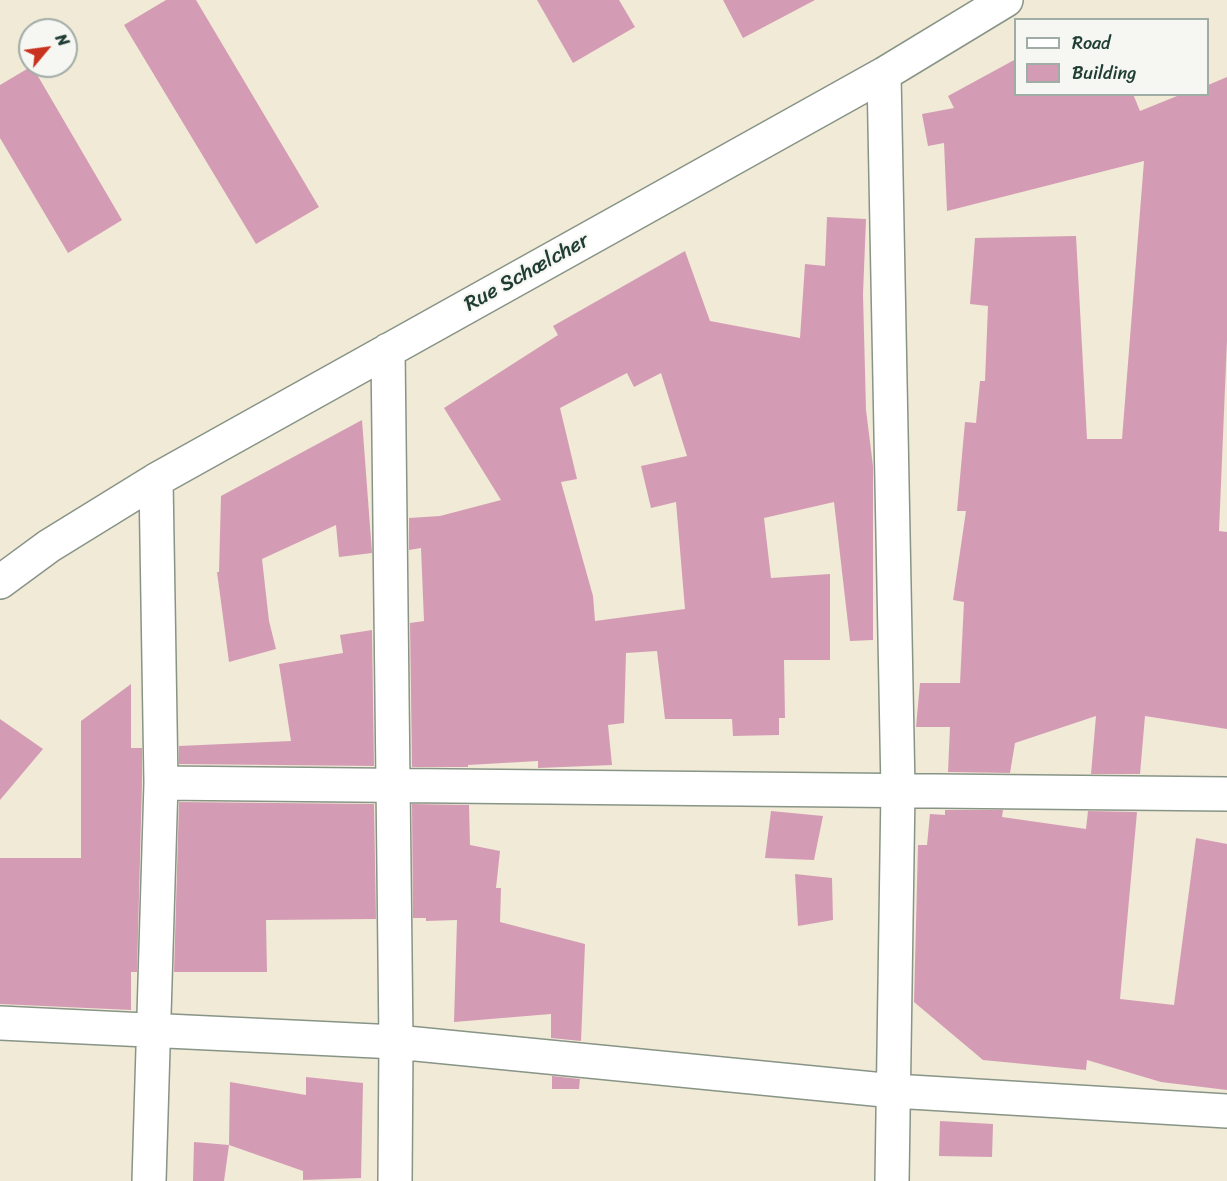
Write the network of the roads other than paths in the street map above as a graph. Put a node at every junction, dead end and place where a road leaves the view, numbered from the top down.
1 (1006, 0) edge
2 (884, 74) junction
3 (388, 350) junction
4 (156, 480) junction
5 (49, 546) junction
6 (0, 554) edge
7 (0, 582) edge
8 (160, 783) junction
9 (393, 785) junction
10 (898, 790) junction
11 (1227, 794) edge
12 (0, 1023) edge
13 (153, 1030) junction
14 (396, 1042) junction
15 (894, 1091) junction
16 (1227, 1112) edge
17 (149, 1181) edge
18 (395, 1181) edge
19 (892, 1181) edge

1 - 2 street, Rue Schœlcher
2 - 3 street, Rue Schœlcher
2 - 10 street
3 - 4 street, Rue Schœlcher
3 - 9 street
4 - 5 street, Rue Schœlcher
4 - 8 street
5 - 6 street, Rue Schœlcher
5 - 7 street, Rue Schœlcher
8 - 9 street
8 - 13 street
9 - 10 street
9 - 14 street
10 - 11 street
10 - 15 street
12 - 13 street
13 - 14 street
13 - 17 street
14 - 15 street
14 - 18 street
15 - 16 street
15 - 19 street

